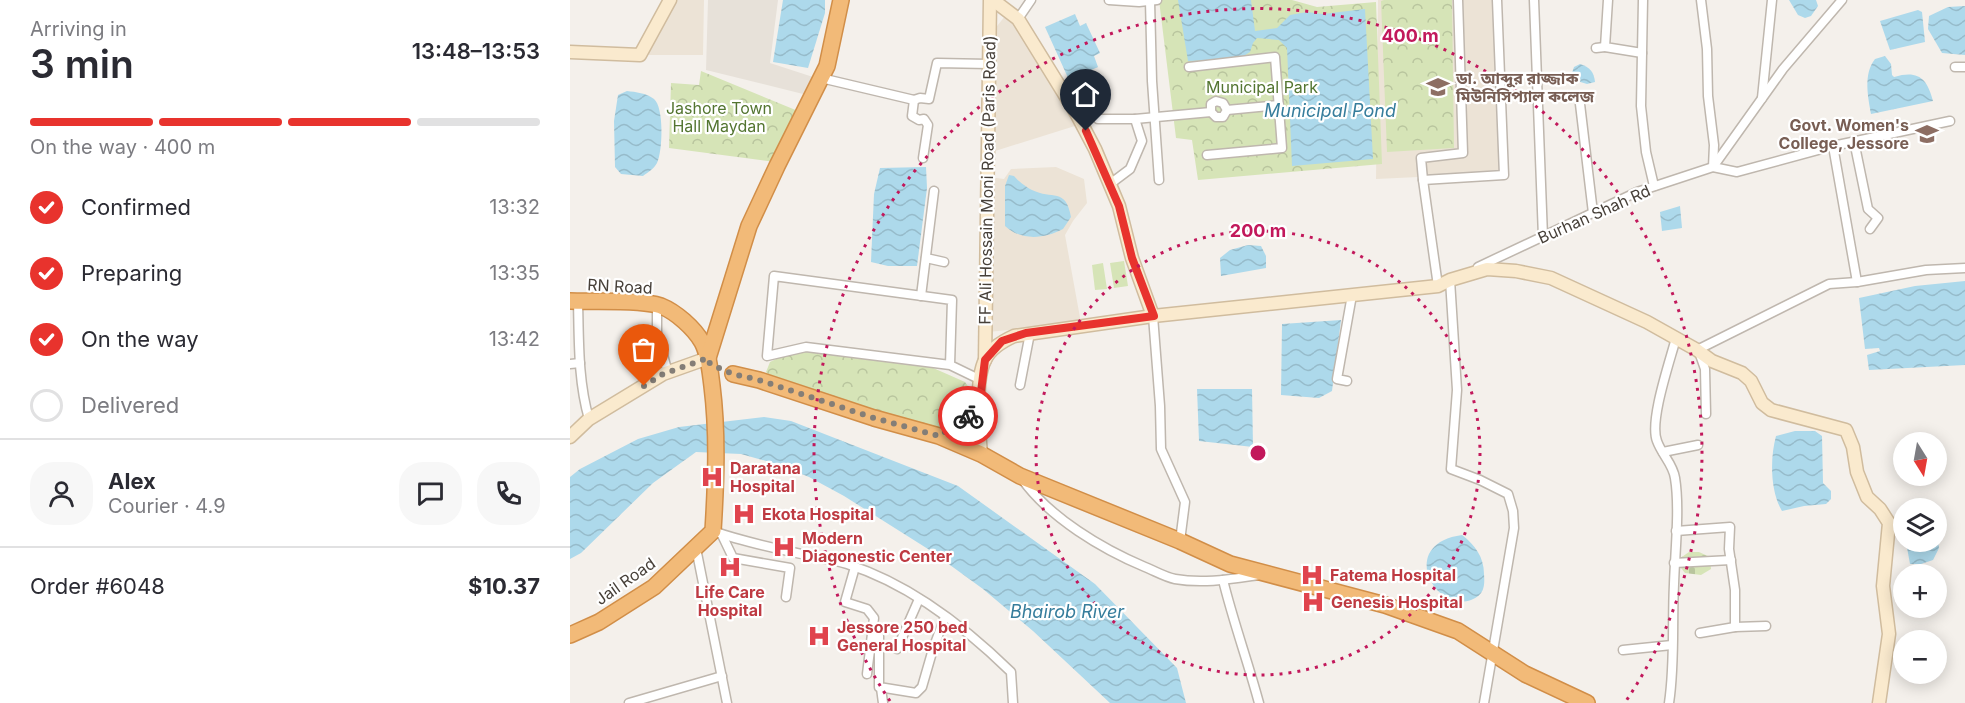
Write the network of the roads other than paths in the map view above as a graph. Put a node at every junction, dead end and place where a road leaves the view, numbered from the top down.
1 (670, 0) edge
2 (841, 0) edge
3 (992, 0) edge
4 (1031, 0) edge
5 (1109, 0) edge
6 (1458, 0) edge
7 (1497, 0) edge
8 (1534, 0) edge
9 (1608, 0) edge
10 (1643, 0) edge
11 (1701, 0) edge
12 (1772, 0) edge
13 (1842, 0) edge
14 (1154, 1) edge
15 (1018, 19) junction
16 (570, 52) edge
17 (1642, 53) junction
18 (989, 64) junction
19 (1189, 67) dead end
20 (1955, 67) dead end
21 (1965, 67) edge
22 (821, 78) junction
23 (1762, 98) junction
24 (914, 100) junction
25 (1580, 104) dead end
26 (1279, 105) junction
27 (1155, 117) junction
28 (1098, 119) dead end
29 (1135, 119) junction
30 (1950, 121) dead end
31 (1854, 141) junction
32 (1833, 146) junction
33 (1207, 155) dead end
34 (923, 158) dead end
35 (1713, 167) junction
36 (1159, 180) dead end
37 (1423, 180) junction
38 (1110, 184) junction
39 (1654, 186) junction
40 (934, 191) dead end
41 (1593, 213) junction
42 (1870, 229) dead end
43 (1543, 237) junction
44 (926, 258) junction
45 (945, 262) dead end
46 (1965, 268) edge
47 (1450, 280) junction
48 (1857, 282) junction
49 (1438, 286) junction
50 (1352, 295) junction
51 (921, 296) junction
52 (574, 301) edge
53 (657, 305) junction
54 (1154, 316) junction
55 (1030, 333) junction
56 (1676, 339) junction
57 (1698, 351) junction
58 (985, 360) junction
59 (709, 361) junction
60 (580, 363) junction
61 (570, 364) edge
62 (950, 365) junction
63 (668, 373) junction
64 (733, 374) junction
65 (981, 380) junction
66 (1347, 381) dead end
67 (1020, 384) dead end
68 (979, 408) junction
69 (1706, 414) dead end
70 (589, 419) junction
71 (939, 436) junction
72 (570, 437) edge
73 (1698, 445) dead end
74 (974, 451) junction
75 (1663, 452) junction
76 (1020, 476) junction
77 (1676, 531) junction
78 (717, 533) junction
79 (1180, 541) junction
80 (696, 548) junction
81 (1731, 560) junction
82 (1674, 563) junction
83 (855, 567) junction
84 (1266, 574) junction
85 (1223, 580) junction
86 (786, 597) dead end
87 (919, 599) junction
88 (945, 616) junction
89 (1766, 626) dead end
90 (1735, 627) junction
91 (1700, 633) dead end
92 (570, 635) edge
93 (879, 636) dead end
94 (1672, 645) junction
95 (897, 649) dead end
96 (1623, 650) dead end
97 (1494, 652) junction
98 (867, 674) dead end
99 (722, 676) junction
100 (881, 688) junction
101 (916, 693) junction
102 (629, 703) edge
103 (727, 703) edge
104 (883, 703) edge
105 (915, 703) edge
106 (1013, 703) edge
107 (1259, 703) edge
108 (1484, 703) edge
109 (1587, 703) edge
110 (1669, 703) edge
111 (1879, 703) edge

1 - 16 street
2 - 22 highway
3 - 15 street
3 - 18 street, FF Ali Hossain Moni Road (Paris Road)
4 - 15 street
5 - 14 street
6 - 37 street
7 - 37 street
8 - 43 street
9 - 17 street
10 - 17 street
11 - 35 street
12 - 23 street
13 - 23 street
14 - 27 street
15 - 38 street
17 - 39 street
18 - 24 street
18 - 58 street, FF Ali Hossain Moni Road (Paris Road)
19 - 26 street
20 - 21 street
22 - 24 street
22 - 59 highway
23 - 35 street
24 - 34 street
25 - 41 street
26 - 27 street
26 - 33 street
27 - 29 street
27 - 36 street
28 - 29 street
29 - 38 street
30 - 31 street
31 - 32 street
31 - 42 street
32 - 35 street
32 - 48 street
35 - 39 street, Burhan Shah Rd
37 - 49 street
38 - 54 street
39 - 41 street, Burhan Shah Rd
40 - 44 street
41 - 43 street, Burhan Shah Rd
43 - 47 street, Burhan Shah Rd
44 - 45 street
44 - 51 street
46 - 48 street
47 - 49 street
47 - 56 street
47 - 97 street
48 - 57 street
49 - 50 street
50 - 54 street
50 - 66 street
51 - 62 street
51 - 62 street
52 - 53 highway, RN Road
52 - 60 street
53 - 59 highway, RN Road
53 - 63 street
54 - 55 street
54 - 79 street
55 - 58 street
55 - 67 street
56 - 57 street
56 - 75 street
57 - 69 street
57 - 111 street
58 - 65 street, FF Ali Hossain Moni Road (Paris Road)
59 - 63 street
59 - 64 highway
59 - 78 highway
60 - 61 street
60 - 70 street
62 - 65 street
63 - 70 street
64 - 71 highway
64 - 74 highway
65 - 68 street, FF Ali Hossain Moni Road (Paris Road)
68 - 71 street
68 - 74 street, FF Ali Hossain Moni Road (Paris Road)
70 - 72 street
71 - 74 highway
73 - 75 street
74 - 76 highway
75 - 77 street
76 - 79 highway
76 - 85 street
77 - 81 street
77 - 82 street
78 - 80 highway, Jail Road
78 - 83 street
78 - 86 street
79 - 84 highway
80 - 92 highway, Jail Road
80 - 99 street
81 - 82 street
81 - 90 street
82 - 94 street
83 - 87 street
83 - 98 street
84 - 85 street
84 - 97 highway
85 - 107 street
87 - 88 street
87 - 95 street
88 - 101 street
88 - 106 street
89 - 90 street
90 - 91 street
93 - 100 street
94 - 96 street
94 - 110 street
97 - 108 street
97 - 109 highway
99 - 102 street
99 - 103 street
100 - 101 street
100 - 104 street
101 - 105 street

